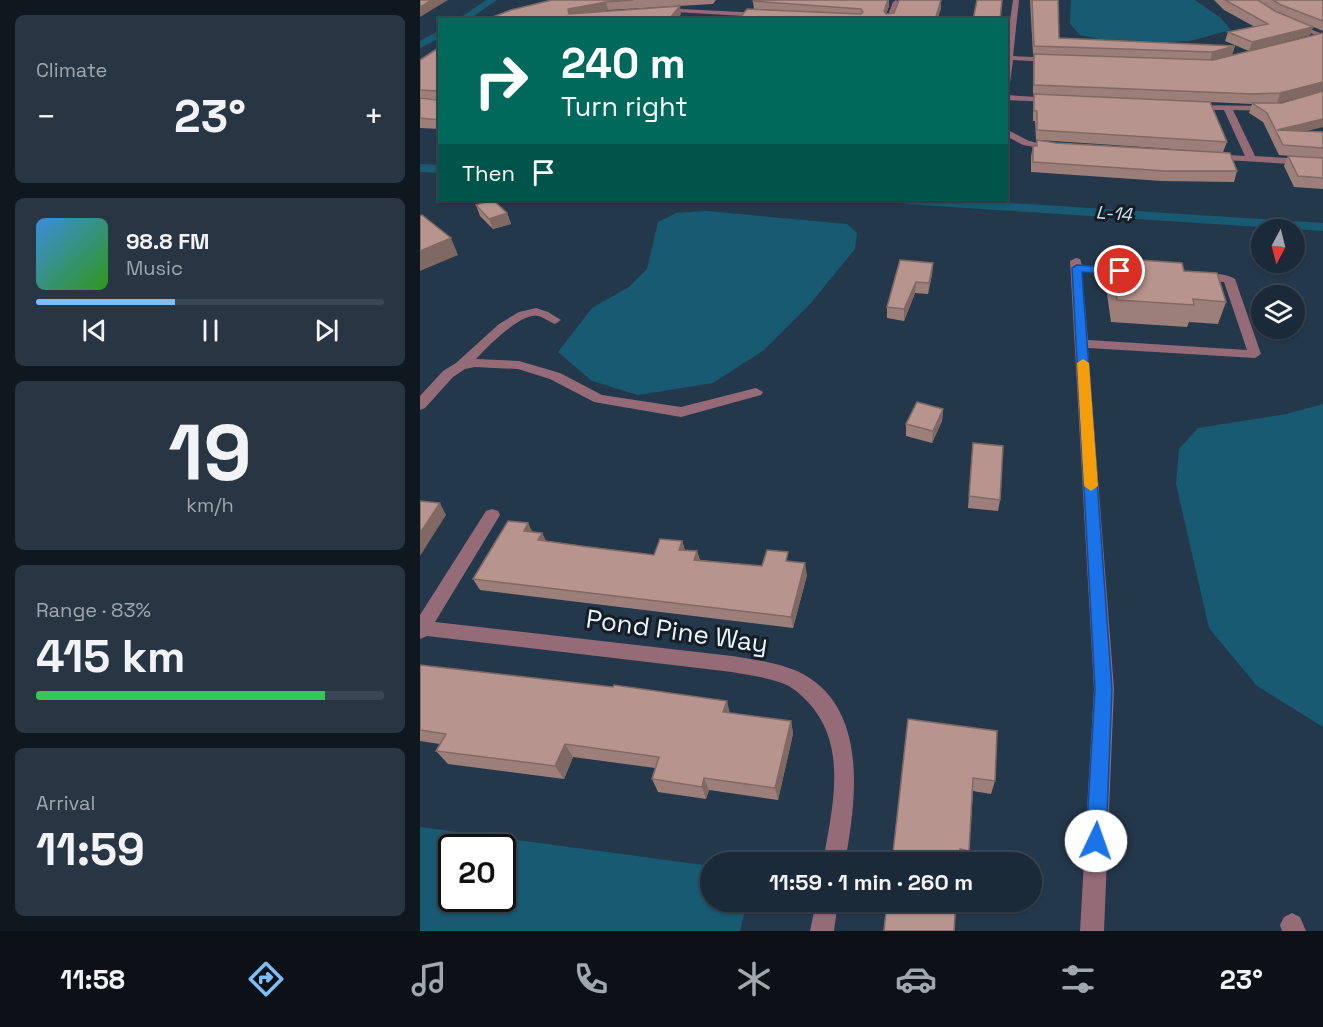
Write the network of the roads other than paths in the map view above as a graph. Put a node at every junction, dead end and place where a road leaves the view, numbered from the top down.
1 (1016, 0) edge
2 (896, 2) edge
3 (731, 6) dead end
4 (648, 10) edge
5 (725, 13) junction
6 (776, 15) edge
7 (890, 18) edge
8 (1286, 22) edge
9 (1323, 37) edge
10 (1312, 40) edge
11 (1010, 58) junction
12 (1059, 60) edge
13 (1008, 70) edge
14 (1008, 97) edge
15 (1068, 100) edge
16 (1182, 106) edge
17 (1278, 107) edge
18 (1228, 109) junction
19 (1008, 133) edge
20 (1065, 149) edge
21 (1204, 156) edge
22 (1251, 159) junction
23 (1323, 163) edge
24 (1135, 272) edge
25 (1182, 275) edge
26 (555, 320) dead end
27 (1082, 344) junction
28 (461, 366) junction
29 (756, 392) dead end
30 (420, 405) edge
31 (492, 515) dead end
32 (421, 630) edge
33 (836, 852) edge
34 (825, 912) edge
35 (822, 931) edge
36 (1092, 931) edge

1 - 11 street
2 - 7 street
3 - 5 street
4 - 5 street
5 - 6 street
8 - 9 street
9 - 10 street
11 - 12 street
11 - 13 street
14 - 15 street
16 - 18 street
17 - 18 street
18 - 22 street
19 - 20 street
21 - 22 street
22 - 23 street
24 - 27 street
25 - 27 street
26 - 28 street
27 - 36 street
28 - 29 street
28 - 30 street
31 - 32 street
32 - 33 street, Pond Pine Way
34 - 35 street

